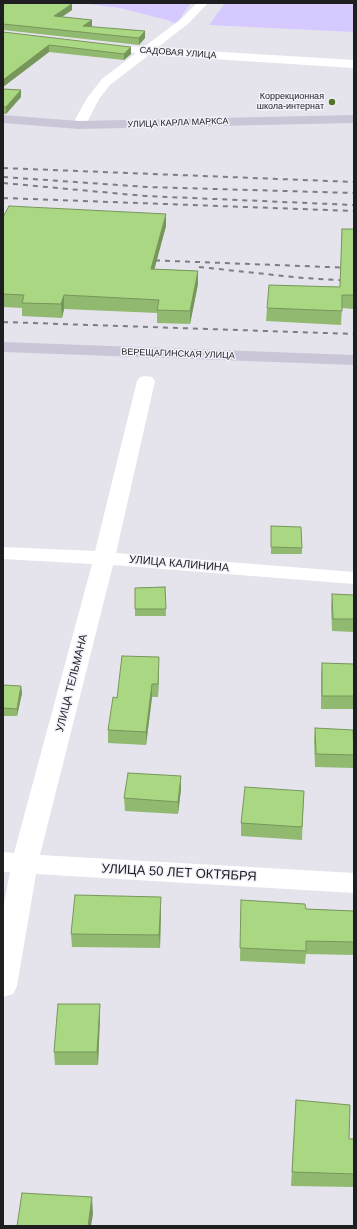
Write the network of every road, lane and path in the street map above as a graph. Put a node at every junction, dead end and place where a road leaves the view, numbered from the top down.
1 (203, 3) edge
2 (90, 44) edge
3 (145, 51) junction
4 (354, 64) edge
5 (3, 119) edge
6 (354, 119) edge
7 (79, 125) junction
8 (3, 347) edge
9 (354, 360) edge
10 (146, 382) dead end
11 (3, 553) edge
12 (104, 558) junction
13 (354, 578) edge
14 (14, 863) edge
15 (354, 883) edge
16 (3, 986) edge

1 - 3 street
2 - 3 street, САДОВАЯ УЛИЦА
3 - 4 street, САДОВАЯ УЛИЦА
3 - 7 street
5 - 7 main road, УЛИЦА КАРЛА МАРКСА
6 - 7 main road, УЛИЦА КАРЛА МАРКСА
8 - 9 main road, ВЕРЕЩАГИНСКАЯ УЛИЦА
10 - 12 street, УЛИЦА ТЕЛЬМАНА
11 - 12 street, УЛИЦА КАЛИНИНА
12 - 13 street, УЛИЦА КАЛИНИНА
12 - 14 street, УЛИЦА ТЕЛЬМАНА
14 - 15 street, УЛИЦА 50 ЛЕТ ОКТЯБРЯ
14 - 16 street, УЛИЦА ТЕЛЬМАНА

